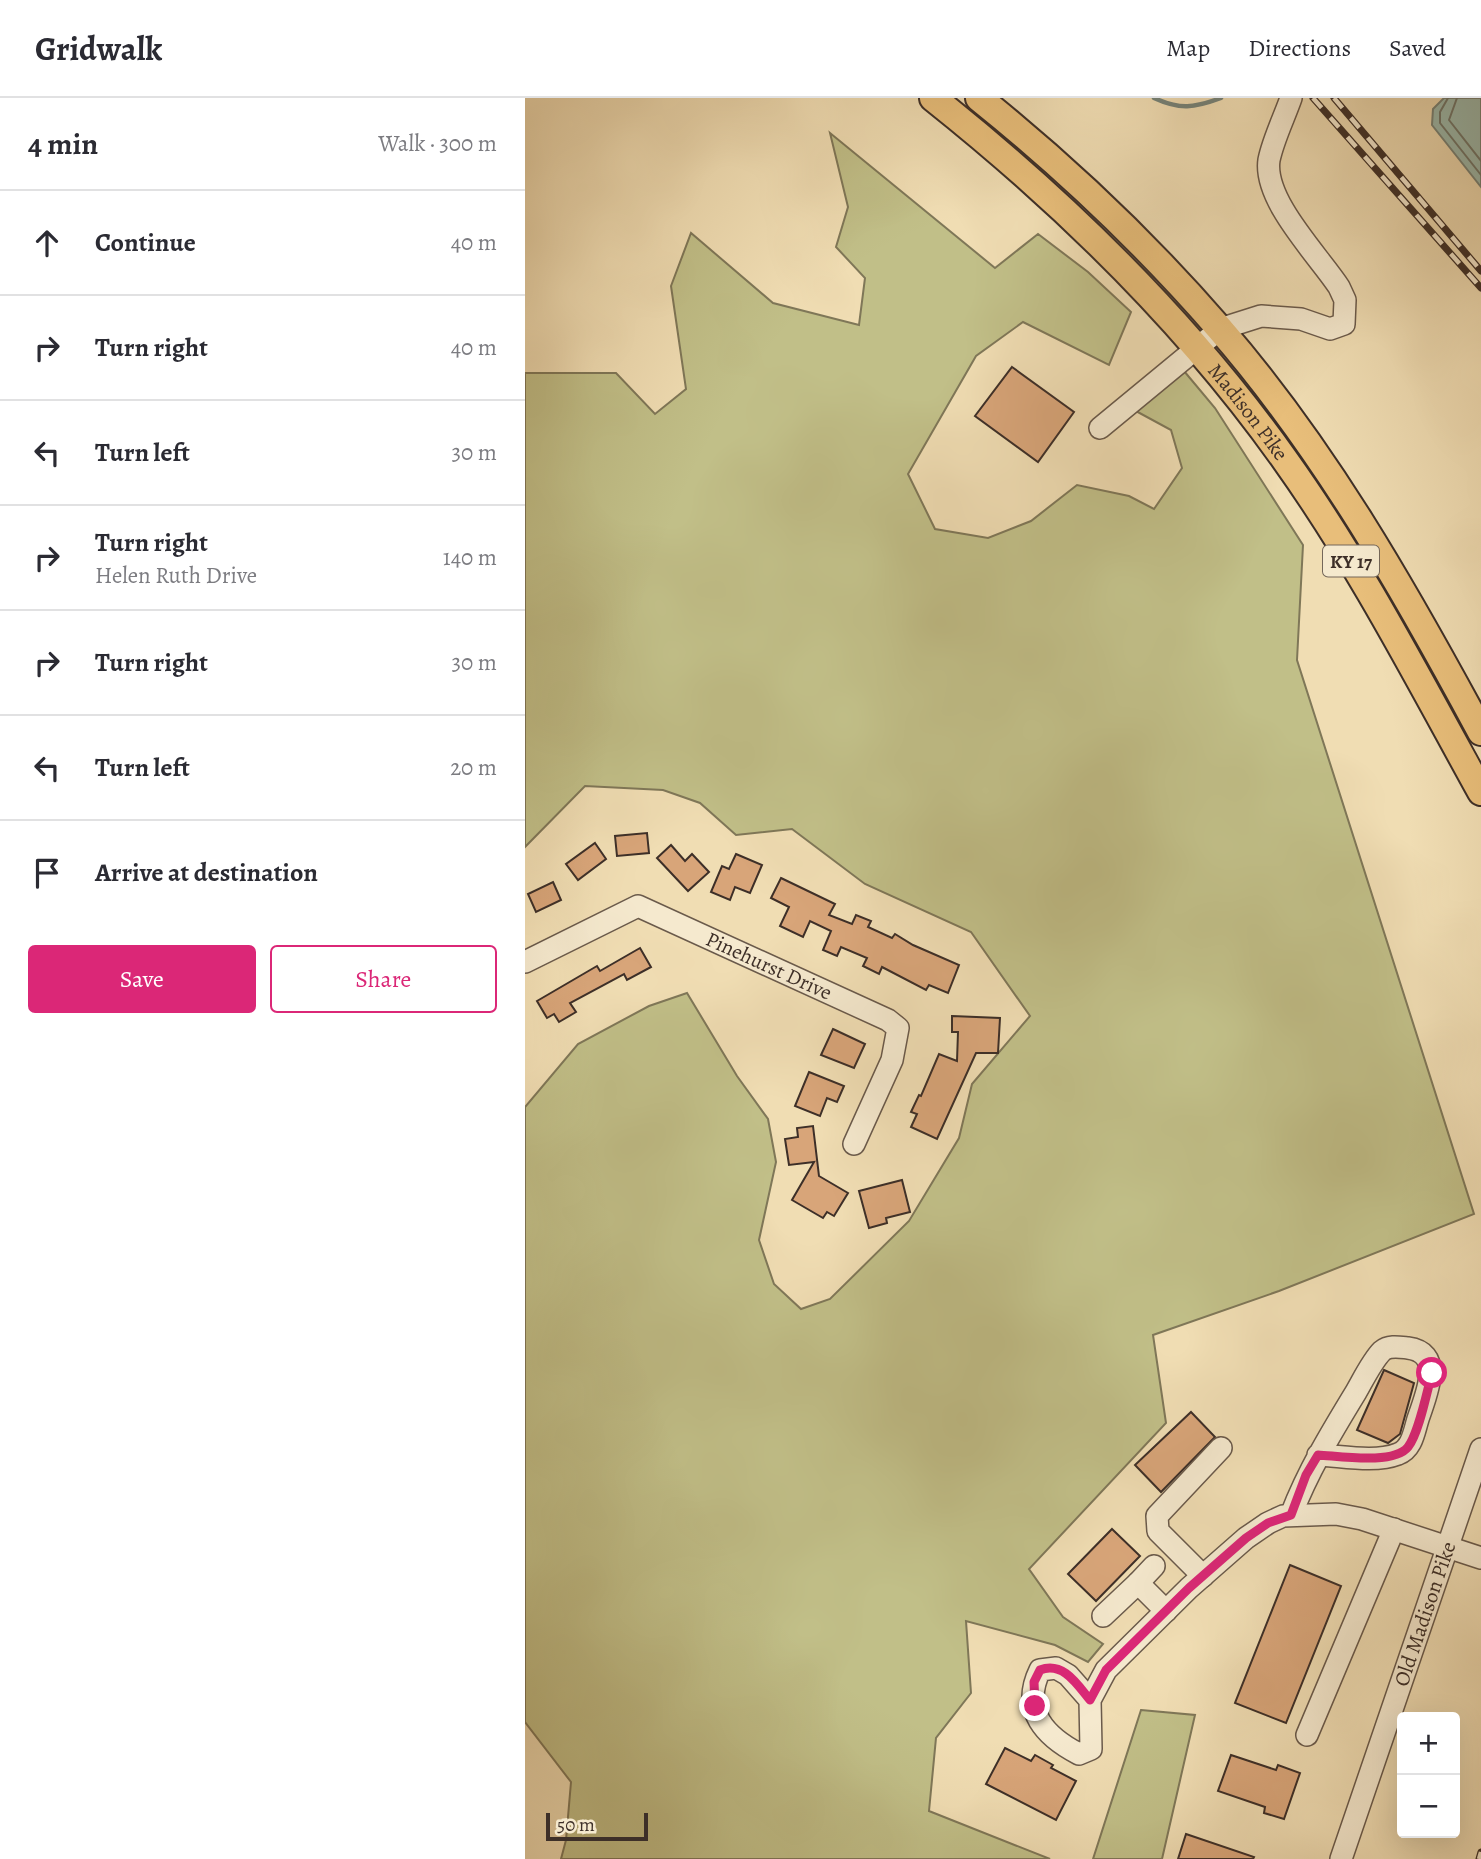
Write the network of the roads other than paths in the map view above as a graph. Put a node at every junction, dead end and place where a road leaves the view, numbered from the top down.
1 (933, 98) edge
2 (979, 98) edge
3 (1291, 98) edge
4 (1220, 329) junction
5 (1195, 347) junction
6 (1100, 428) dead end
7 (1481, 732) edge
8 (1481, 792) edge
9 (525, 962) edge
10 (854, 1144) dead end
11 (1221, 1448) dead end
12 (1481, 1450) edge
13 (1318, 1455) junction
14 (1291, 1515) junction
15 (1394, 1529) junction
16 (1450, 1547) junction
17 (1481, 1559) edge
18 (1154, 1566) dead end
19 (1203, 1576) junction
20 (1138, 1583) junction
21 (1166, 1611) junction
22 (1103, 1616) dead end
23 (1090, 1700) dead end
24 (1307, 1735) dead end
25 (1341, 1859) edge

1 - 5 main road, Madison Pike / KY 17
2 - 4 main road, Madison Pike / KY 17
3 - 4 street
4 - 5 street
4 - 7 main road, Madison Pike / KY 17
5 - 6 street
5 - 8 main road, Madison Pike / KY 17
9 - 10 street, Pinehurst Drive
11 - 19 street
12 - 16 street, Old Madison Pike
13 - 13 street
13 - 14 street
14 - 15 street
14 - 19 street
15 - 16 street
15 - 24 street
16 - 17 street
16 - 25 street, Old Madison Pike
18 - 20 street
19 - 21 street
20 - 21 street
20 - 22 street
21 - 23 street

